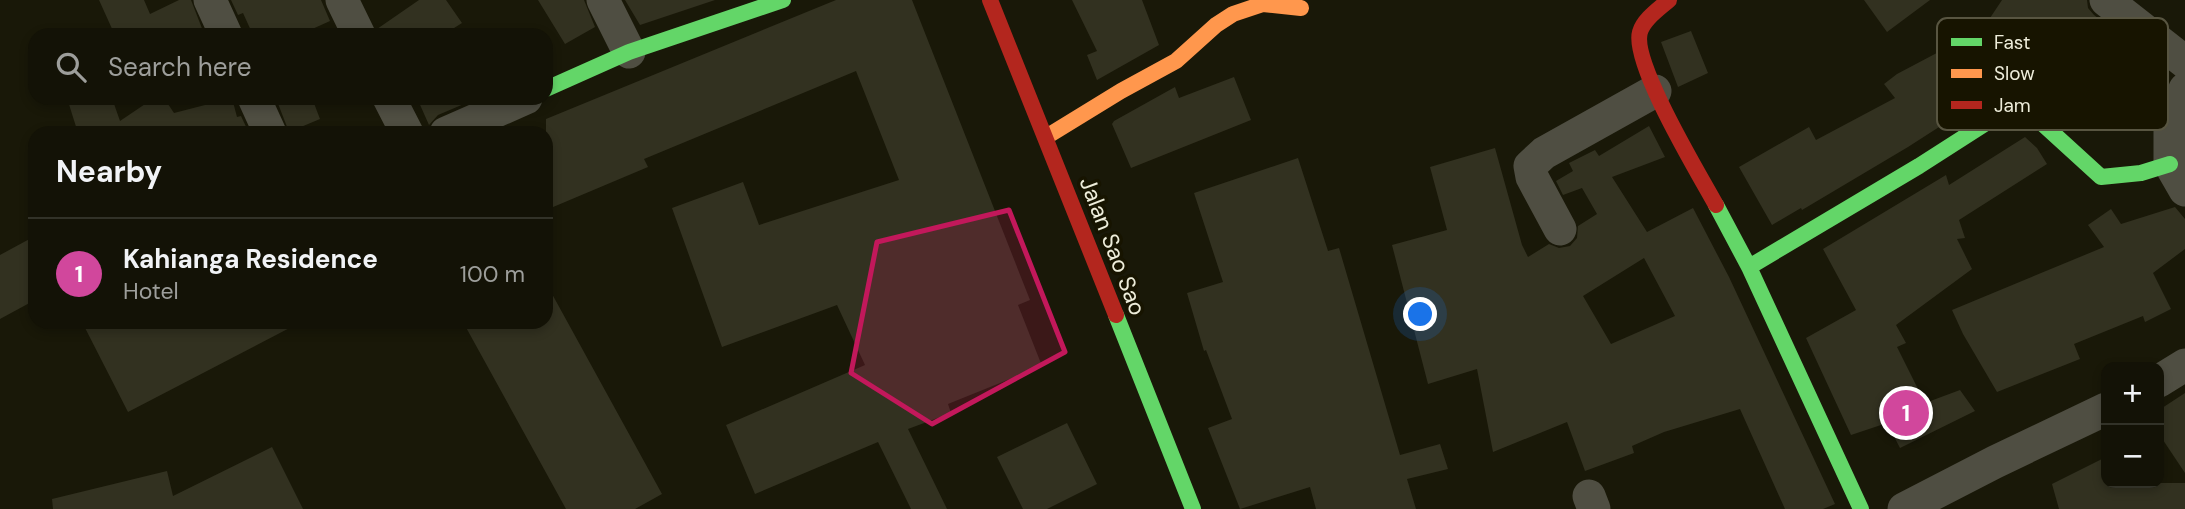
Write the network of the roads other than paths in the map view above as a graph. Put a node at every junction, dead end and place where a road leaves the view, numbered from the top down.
1 (210, 0) edge
2 (342, 0) edge
3 (603, 0) edge
4 (783, 0) edge
5 (990, 0) edge
6 (1669, 0) edge
7 (2106, 0) edge
8 (1301, 8) dead end
9 (2129, 18) edge
10 (223, 28) edge
11 (356, 28) edge
12 (2168, 49) edge
13 (629, 52) junction
14 (2185, 62) edge
15 (553, 86) edge
16 (2185, 89) edge
17 (1655, 91) junction
18 (257, 105) edge
19 (510, 105) edge
20 (267, 126) edge
21 (462, 126) edge
22 (1975, 130) edge
23 (2049, 130) edge
24 (1046, 137) junction
25 (2178, 177) edge
26 (1560, 229) dead end
27 (1749, 267) junction
28 (2185, 366) edge
29 (2164, 378) edge
30 (2101, 412) edge
31 (1190, 503) edge
32 (1170, 505) dead end
33 (1861, 509) edge
34 (1904, 509) edge

1 - 10 street
2 - 11 street
3 - 13 street
4 - 13 street
5 - 24 street, Jalan Sao Sao
6 - 17 street
7 - 9 street
8 - 24 street
12 - 14 street
13 - 15 street
16 - 25 street
17 - 26 street
17 - 27 street
18 - 20 street
19 - 21 street
22 - 27 street
23 - 25 street
24 - 31 street, Jalan Sao Sao
27 - 33 street
28 - 29 street
30 - 34 street
31 - 32 street

